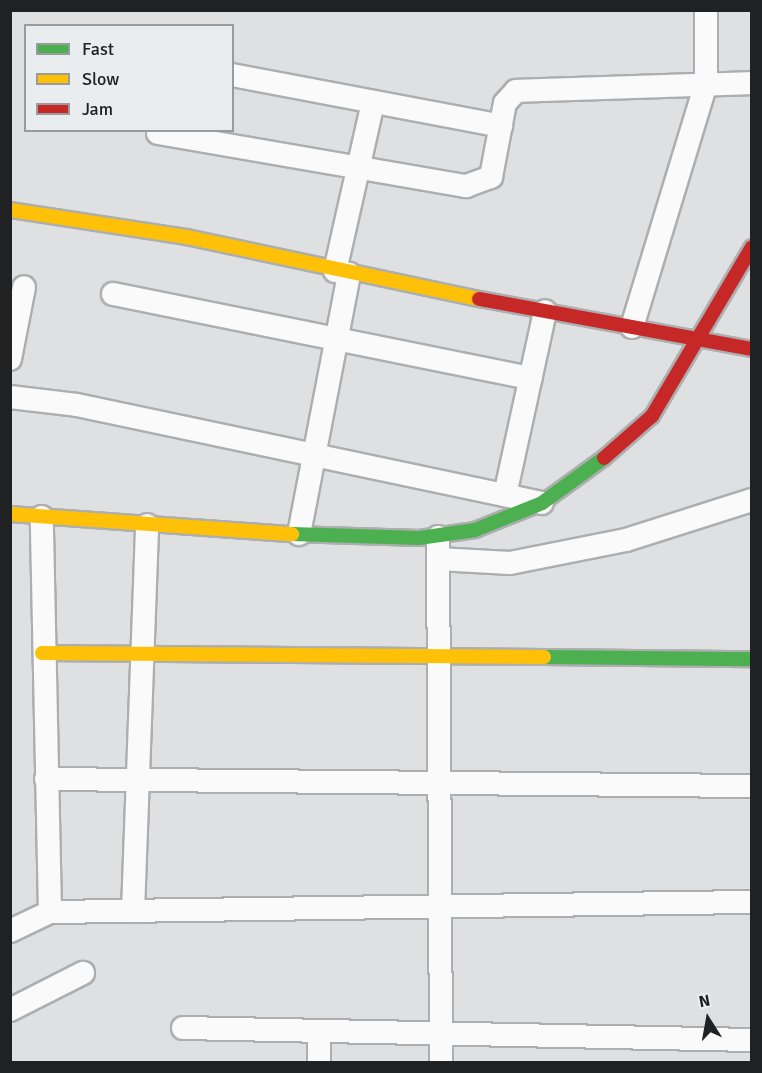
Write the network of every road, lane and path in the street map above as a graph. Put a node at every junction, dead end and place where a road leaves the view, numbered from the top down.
1 (706, 10) edge
2 (234, 75) edge
3 (752, 83) edge
4 (706, 84) junction
5 (373, 102) junction
6 (501, 126) junction
7 (158, 133) dead end
8 (360, 168) junction
9 (10, 210) edge
10 (752, 247) edge
11 (342, 272) junction
12 (24, 287) dead end
13 (113, 294) dead end
14 (545, 311) junction
15 (632, 327) junction
16 (336, 336) junction
17 (697, 339) junction
18 (752, 350) edge
19 (10, 359) edge
20 (531, 378) junction
21 (10, 397) edge
22 (311, 454) junction
23 (505, 495) junction
24 (752, 500) edge
25 (542, 503) junction
26 (10, 514) edge
27 (42, 517) junction
28 (147, 525) junction
29 (299, 534) junction
30 (438, 548) junction
31 (42, 653) junction
32 (439, 653) junction
33 (142, 654) junction
34 (752, 659) edge
35 (45, 779) junction
36 (136, 780) junction
37 (439, 783) junction
38 (752, 786) edge
39 (752, 902) edge
40 (439, 906) junction
41 (133, 910) junction
42 (50, 912) junction
43 (10, 931) edge
44 (83, 973) dead end
45 (10, 1011) edge
46 (183, 1028) dead end
47 (319, 1031) junction
48 (441, 1033) junction
49 (752, 1040) edge
50 (319, 1062) edge
51 (441, 1062) edge

1 - 4 street
2 - 5 street
3 - 4 street
4 - 6 street
4 - 15 street
5 - 6 street
5 - 8 street
6 - 8 street
7 - 8 street
8 - 11 street
9 - 11 street
10 - 17 street
11 - 14 street
11 - 16 street
12 - 19 street
13 - 16 street
14 - 15 street
14 - 20 street
15 - 17 street
16 - 20 street
16 - 22 street
17 - 18 street
17 - 25 street
20 - 23 street
21 - 22 street
22 - 23 street
22 - 29 street
23 - 25 street
24 - 30 street
25 - 30 street
26 - 27 street
27 - 28 street
27 - 31 street
28 - 29 street
28 - 33 street
29 - 30 street
30 - 32 street
31 - 33 street
31 - 35 street
32 - 33 street
32 - 34 street
32 - 37 street
33 - 36 street
35 - 36 street
35 - 42 street
36 - 37 street
36 - 41 street
37 - 38 street
37 - 40 street
39 - 40 street
40 - 41 street
40 - 48 street
41 - 42 street
42 - 43 street
44 - 45 street
46 - 47 street
47 - 48 street
47 - 50 street
48 - 49 street
48 - 51 street

